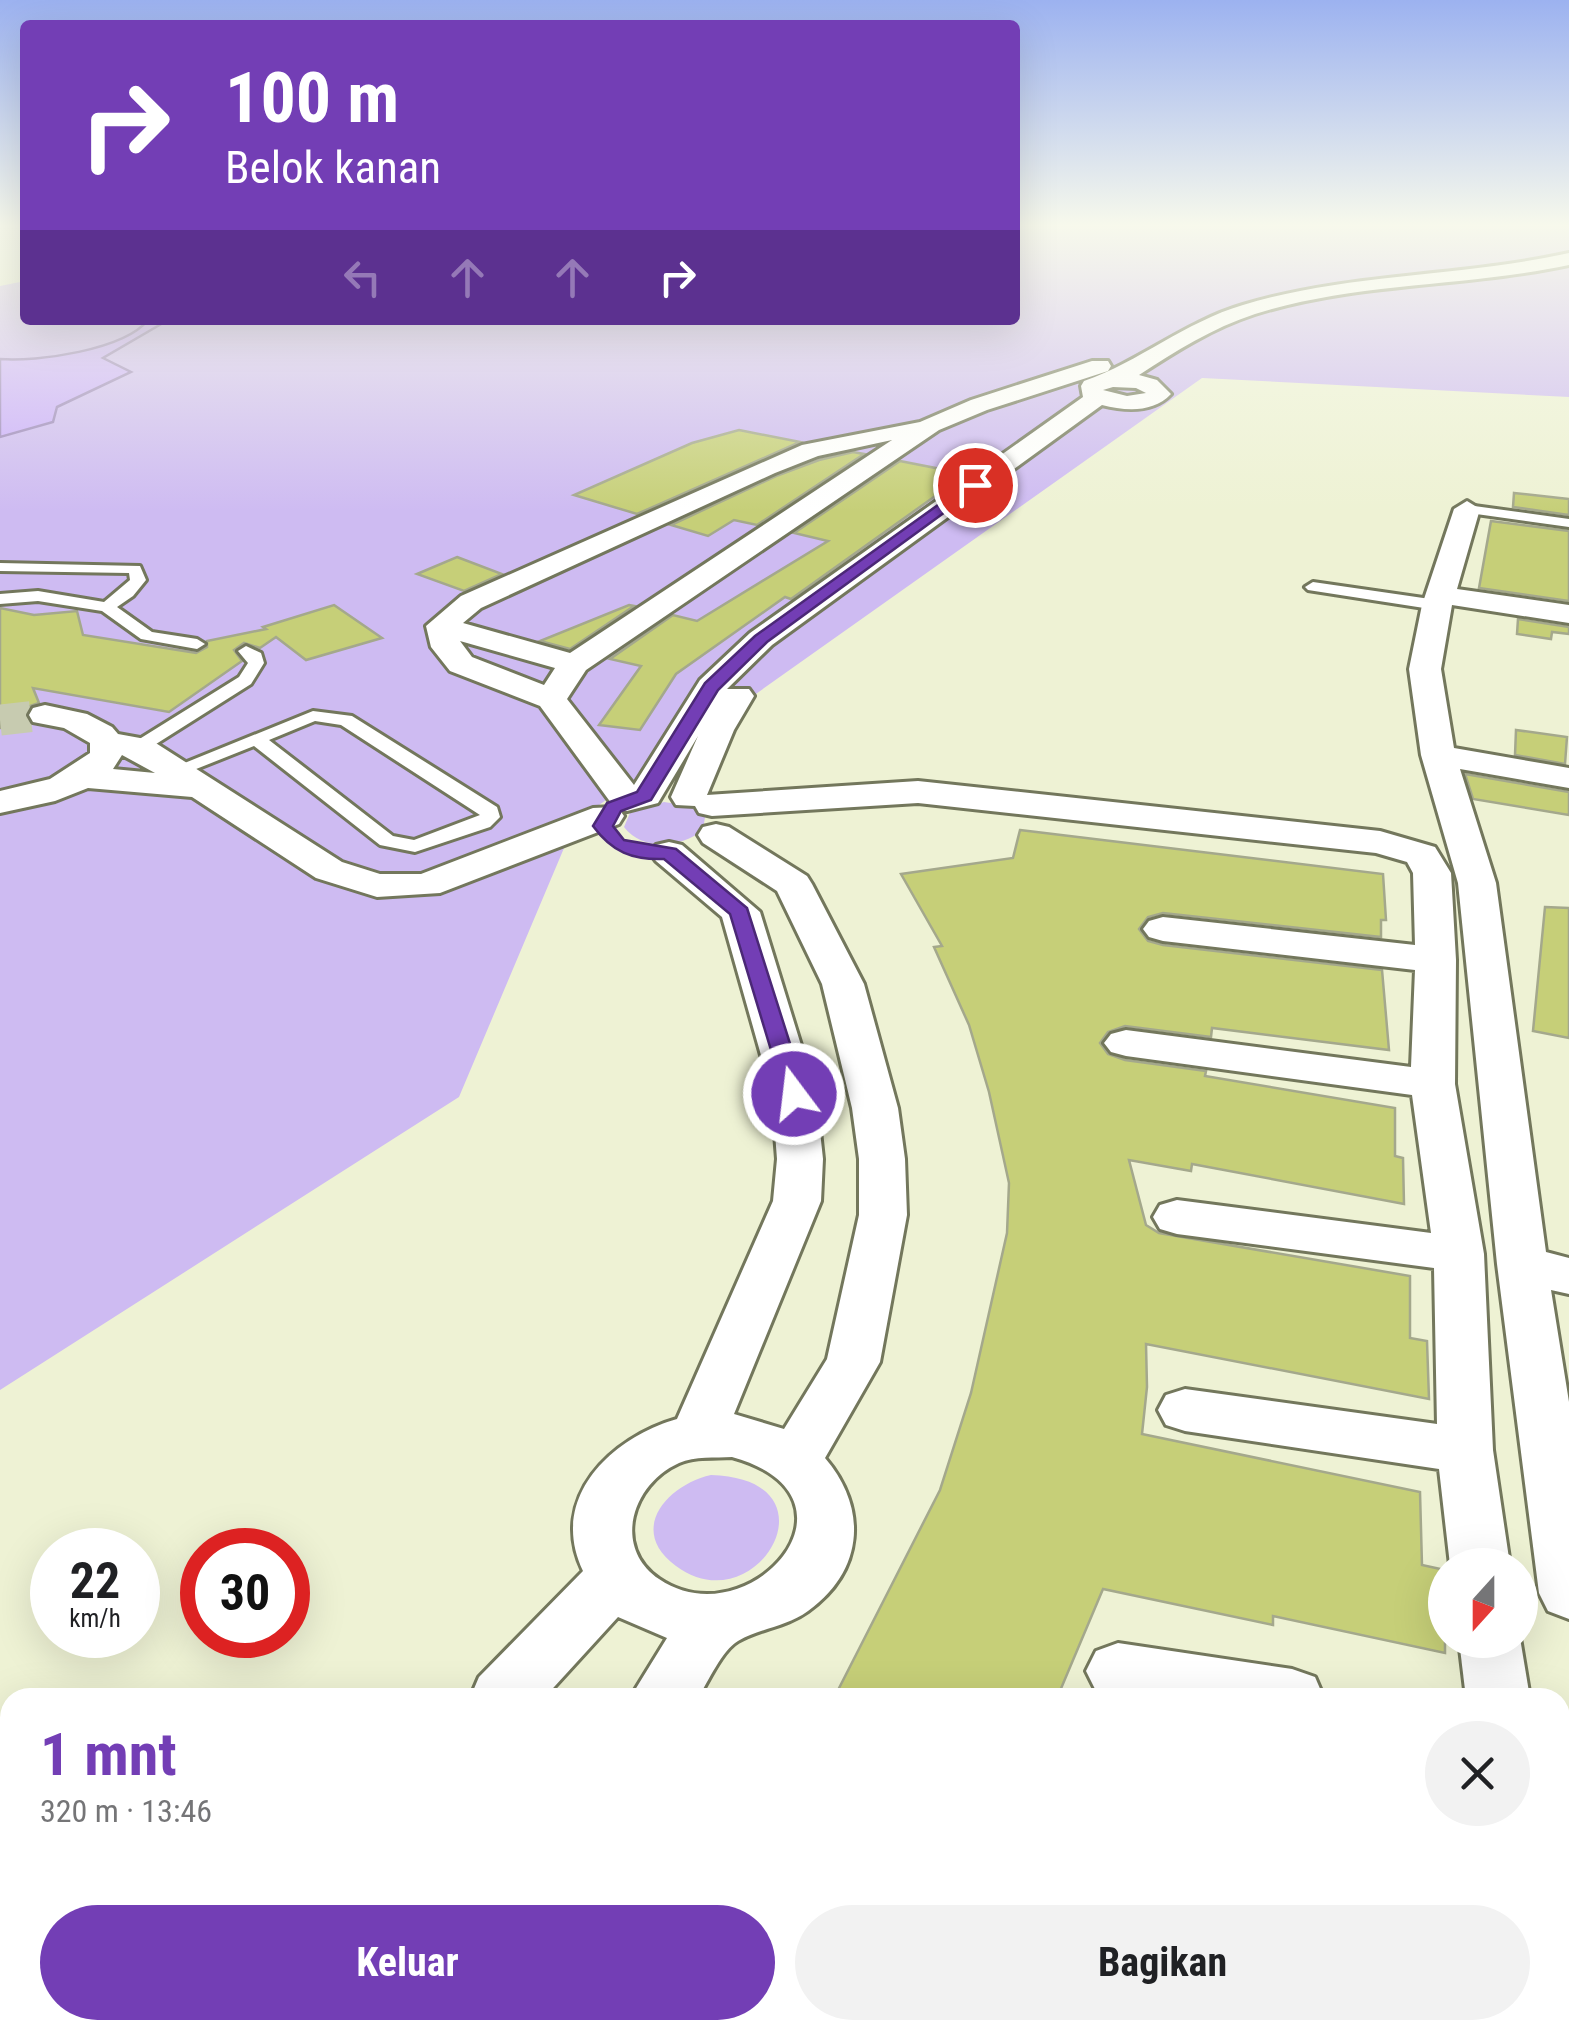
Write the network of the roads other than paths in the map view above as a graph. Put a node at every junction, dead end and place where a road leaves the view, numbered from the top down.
1 (1218, 321) edge
2 (1258, 321) edge
3 (1207, 325) junction
4 (1232, 329) junction
5 (1109, 386) junction
6 (932, 425) junction
7 (1467, 509) joint
8 (1569, 523) edge
9 (0, 567) edge
10 (1312, 588) dead end
11 (0, 599) edge
12 (1439, 600) junction
13 (107, 607) junction
14 (1569, 614) edge
15 (442, 626) junction
16 (196, 644) dead end
17 (246, 651) dead end
18 (574, 664) junction
19 (551, 699) junction
20 (45, 715) tunnel mouth
21 (255, 738) junction
22 (123, 745) junction
23 (1438, 755) junction
24 (83, 777) junction
25 (191, 778) junction
26 (1569, 778) edge
27 (0, 802) edge
28 (709, 815) junction
29 (633, 826) junction
30 (445, 836) junction
31 (482, 866) junction
32 (1164, 929) dead end
33 (1436, 960) junction
34 (1126, 1043) dead end
35 (1433, 1084) junction
36 (1178, 1217) dead end
37 (1459, 1254) junction
38 (1545, 1270) edge
39 (1185, 1410) dead end
40 (698, 1436) junction
41 (1465, 1450) junction
42 (794, 1460) junction
43 (1560, 1465) edge
44 (1478, 1548) edge
45 (617, 1578) junction
46 (1569, 1594) edge
47 (715, 1620) junction
48 (1492, 1658) edge
49 (1118, 1671) dead end
50 (512, 1688) edge
51 (669, 1688) edge
52 (1228, 1688) edge
53 (1497, 1688) edge

1 - 3 street
2 - 4 street
3 - 4 street
3 - 5 street
4 - 5 street
5 - 6 street
5 - 28 street
5 - 29 street
6 - 15 street
6 - 18 street
7 - 8 lane
7 - 12 street
9 - 13 lane
10 - 12 lane
11 - 13 lane
12 - 14 street
12 - 23 street
13 - 16 lane
15 - 18 street
15 - 19 street
17 - 22 lane
18 - 19 street
19 - 29 street
20 - 22 street
21 - 25 lane
21 - 30 lane
21 - 30 lane
22 - 24 street
22 - 25 street
23 - 26 street
23 - 38 street
24 - 25 street
24 - 27 street
25 - 31 street
28 - 29 street
28 - 29 street
28 - 33 street
28 - 42 street
29 - 31 street
29 - 40 street
30 - 31 lane
32 - 33 street
33 - 35 street
34 - 35 street
35 - 37 street
36 - 37 street
37 - 41 street
38 - 43 street
39 - 41 street
40 - 42 street
40 - 45 street
41 - 44 street
42 - 47 street
43 - 46 street
45 - 47 street
45 - 50 street
47 - 51 street
48 - 53 street
49 - 52 street

